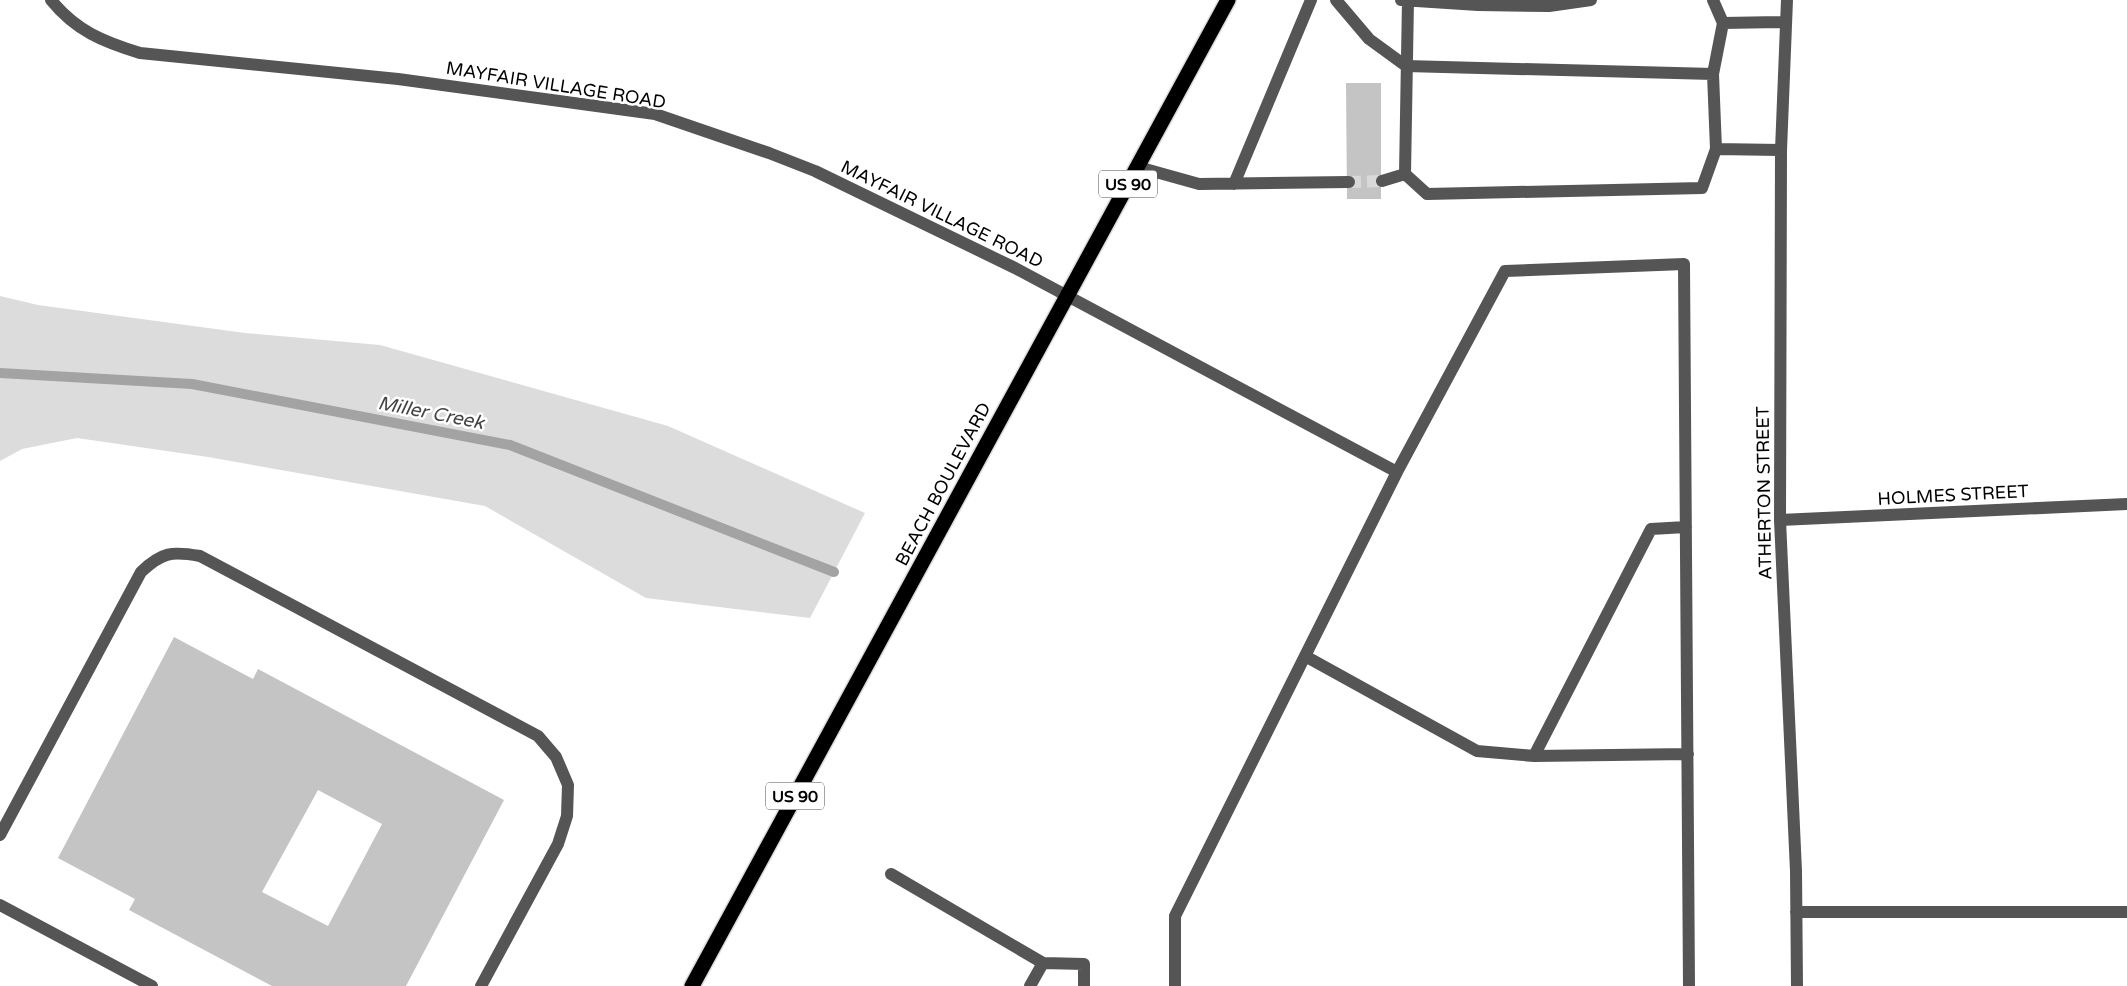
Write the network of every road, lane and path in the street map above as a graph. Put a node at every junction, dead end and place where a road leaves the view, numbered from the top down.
1 (51, 0) edge
2 (1228, 0) edge
3 (1311, 0) edge
4 (1336, 0) edge
5 (1591, 0) edge
6 (1713, 0) edge
7 (1787, 0) edge
8 (1406, 1) edge
9 (1786, 22) junction
10 (1723, 23) junction
11 (1406, 66) junction
12 (1712, 74) junction
13 (1716, 148) junction
14 (1781, 150) junction
15 (1138, 167) junction
16 (1406, 174) junction
17 (1382, 181) tunnel mouth
18 (1349, 182) tunnel mouth
19 (1234, 184) junction
20 (1066, 296) junction
21 (1398, 472) junction
22 (2127, 504) edge
23 (1780, 520) junction
24 (1686, 527) junction
25 (1305, 656) junction
26 (1688, 754) junction
27 (1534, 756) junction
28 (0, 836) edge
29 (891, 874) dead end
30 (0, 905) edge
31 (1796, 912) junction
32 (2127, 912) edge
33 (1043, 963) junction
34 (152, 986) edge
35 (481, 986) edge
36 (692, 986) edge
37 (1030, 986) edge
38 (1084, 986) edge
39 (1175, 986) edge
40 (1689, 986) edge
41 (1796, 986) edge

1 - 20 street, MAYFAIR VILLAGE ROAD
2 - 15 highway, BEACH BOULEVARD / US 90
3 - 19 street
4 - 11 street
5 - 8 street
6 - 10 street
7 - 9 street, ATHERTON STREET
8 - 11 street
9 - 10 street
9 - 14 street, ATHERTON STREET
10 - 12 street
11 - 12 street
11 - 16 street
12 - 13 street
13 - 14 street
13 - 16 street
14 - 23 street, ATHERTON STREET
15 - 19 street
15 - 20 highway, BEACH BOULEVARD / US 90
16 - 17 street
18 - 19 street
20 - 21 street, MAYFAIR VILLAGE ROAD
20 - 36 highway, BEACH BOULEVARD / US 90
21 - 24 street
21 - 25 street
22 - 23 street, HOLMES STREET
23 - 31 street, ATHERTON STREET
24 - 26 street
24 - 27 street
25 - 27 street
25 - 39 street
26 - 27 street
26 - 40 street
28 - 35 street
29 - 33 street
30 - 34 street
31 - 32 street
31 - 41 street, ATHERTON STREET
33 - 37 street
33 - 38 street

